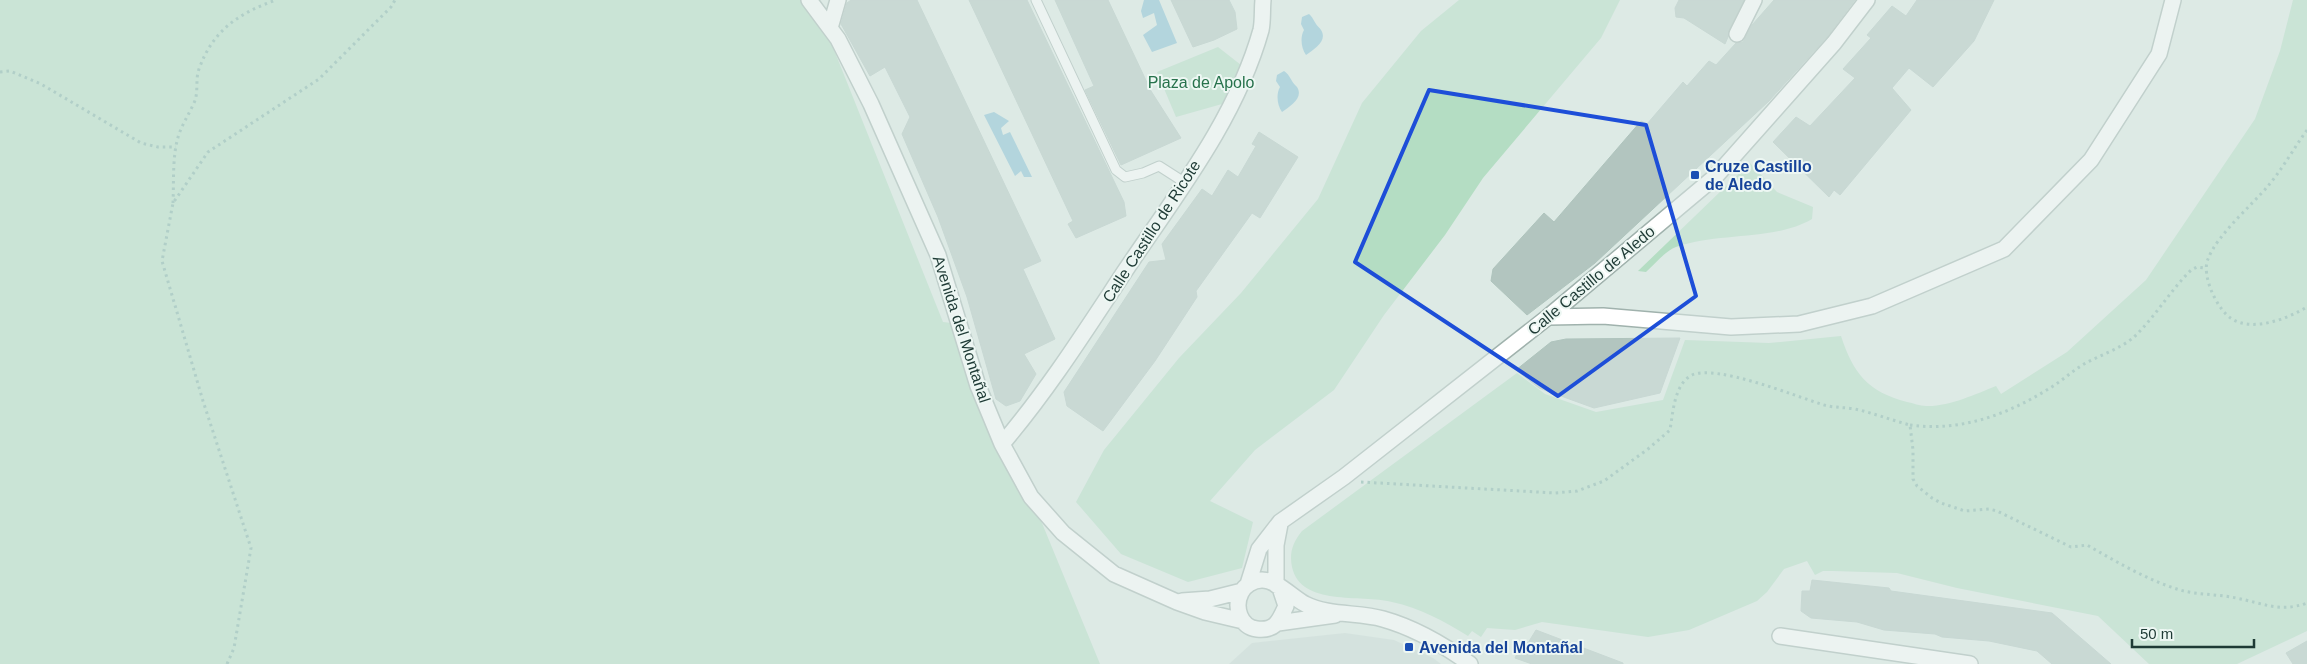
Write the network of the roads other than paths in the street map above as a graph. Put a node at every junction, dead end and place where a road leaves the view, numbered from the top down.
1 (809, 0) edge
2 (838, 0) edge
3 (1036, 0) edge
4 (1263, 0) edge
5 (1754, 0) edge
6 (1867, 0) edge
7 (2173, 0) edge
8 (830, 28) junction
9 (1737, 34) dead end
10 (1184, 182) junction
11 (1548, 317) junction
12 (1002, 444) junction
13 (1280, 522) junction
14 (1278, 586) junction
15 (1245, 587) junction
16 (1177, 602) junction
17 (1342, 614) junction
18 (1243, 621) junction
19 (1278, 623) junction
20 (1780, 636) dead end
21 (1470, 664) edge
22 (1970, 664) edge

1 - 8 street, Avenida del Montañal
2 - 8 street
3 - 10 lane
4 - 10 street, Calle Castillo de Ricote
5 - 9 street
6 - 11 street, Calle Castillo de Aledo
7 - 11 street
8 - 12 street, Avenida del Montañal
10 - 12 street, Calle Castillo de Ricote
11 - 13 street, Calle Castillo de Aledo
12 - 16 street, Avenida del Montañal
13 - 14 street
13 - 15 street, Calle Castillo de Aledo
14 - 15 street
14 - 17 street
14 - 19 street
15 - 16 street
15 - 18 street
16 - 18 street, Avenida del Montañal
17 - 19 street
17 - 21 street
18 - 19 street
20 - 22 street

